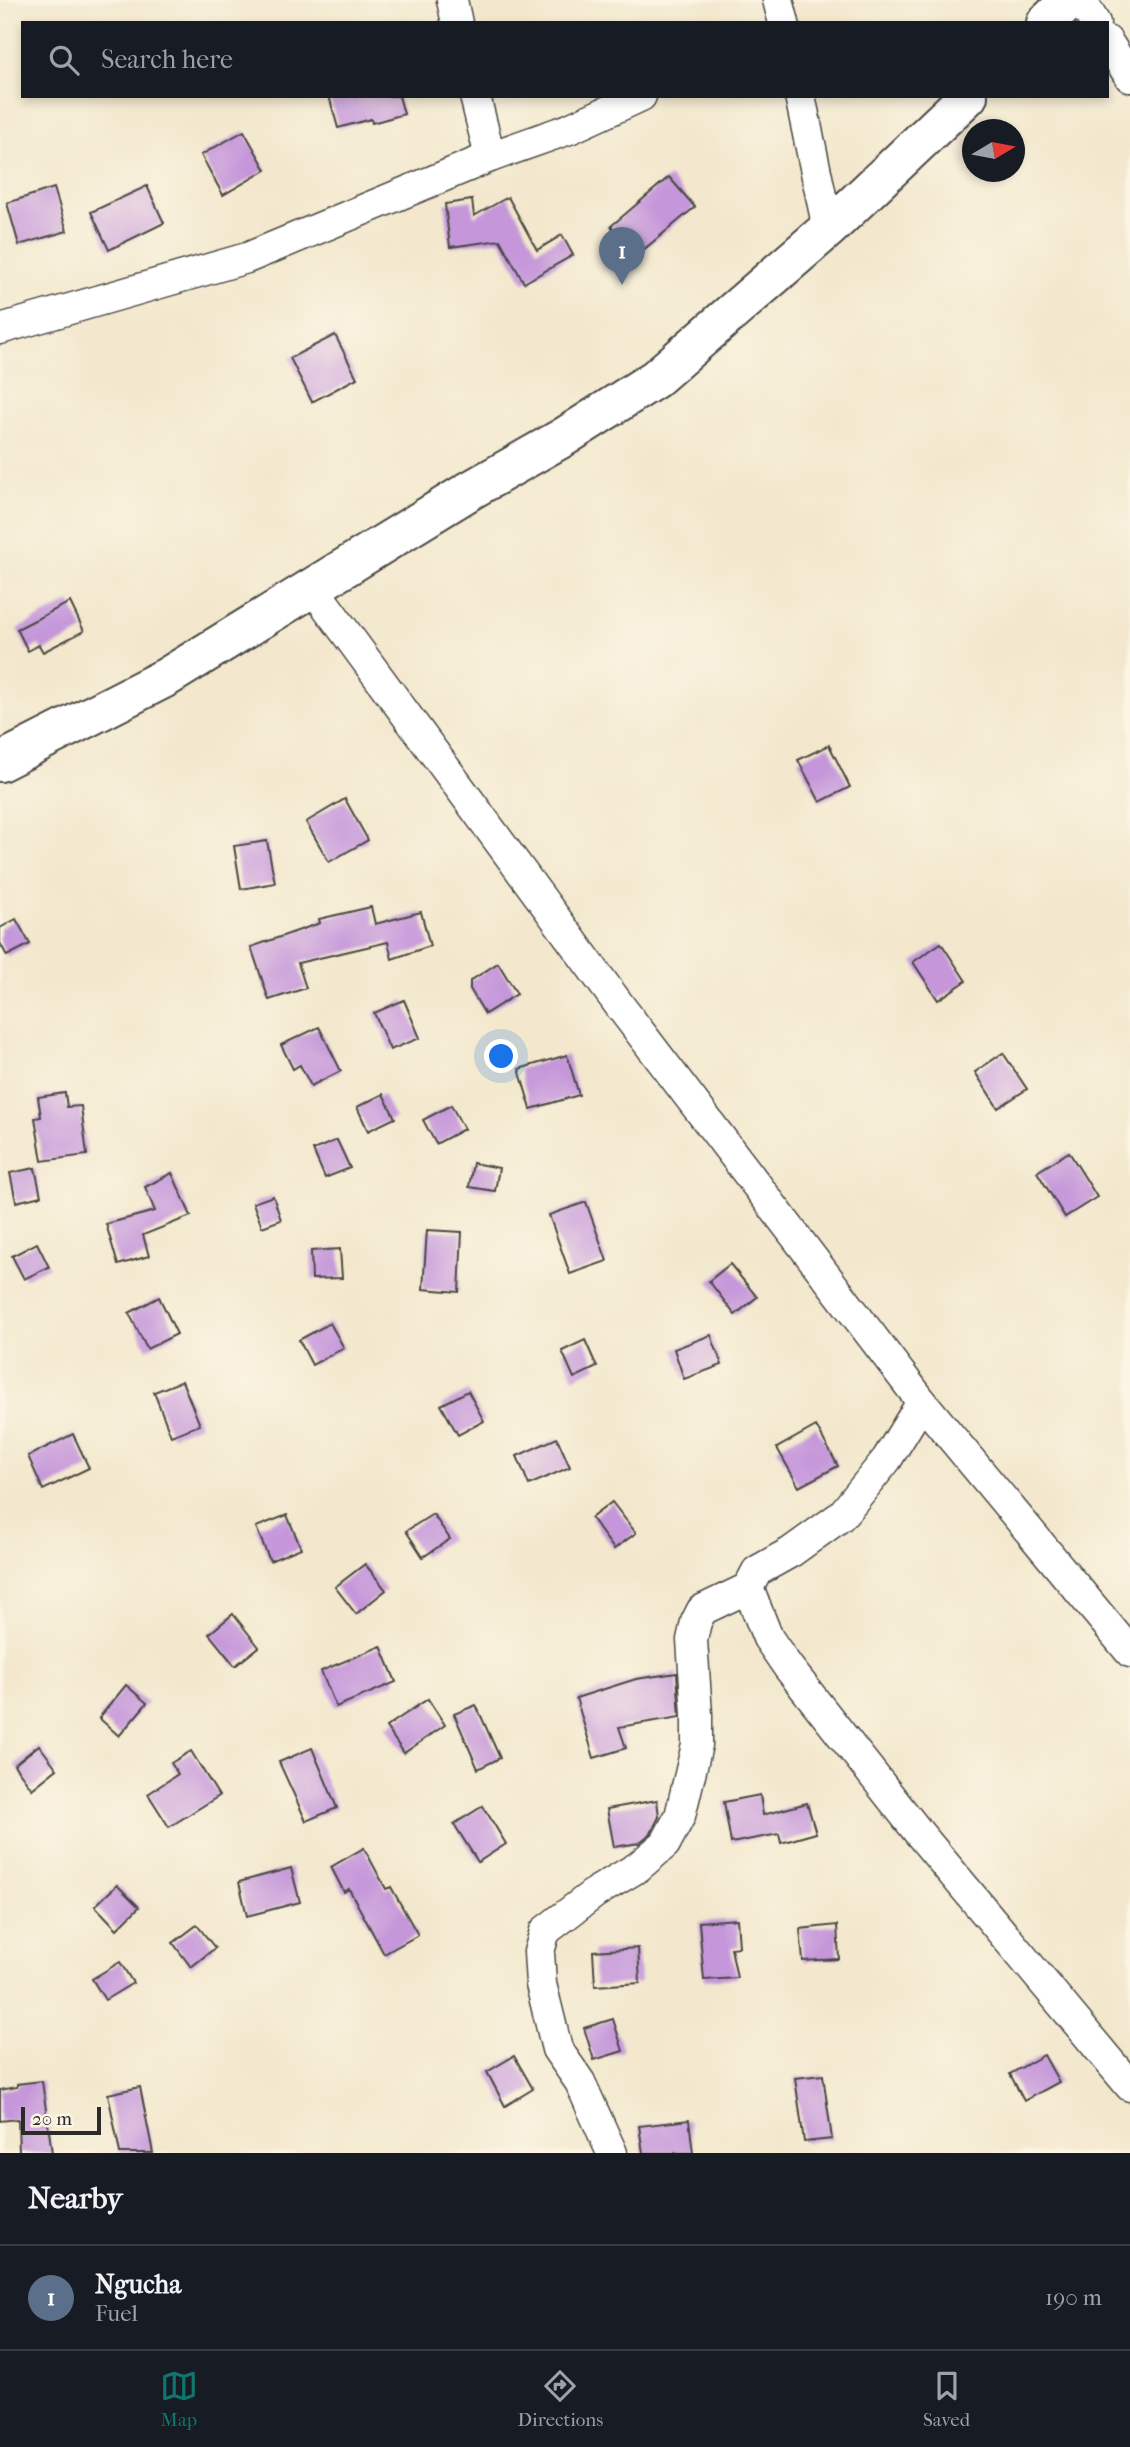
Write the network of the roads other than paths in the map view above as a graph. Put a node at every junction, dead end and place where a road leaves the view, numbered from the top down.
1 (452, 0) edge
2 (778, 0) edge
3 (1070, 0) edge
4 (1081, 0) edge
5 (457, 21) edge
6 (783, 21) edge
7 (1048, 21) edge
8 (1094, 21) edge
9 (1109, 44) edge
10 (1130, 77) edge
11 (475, 98) edge
12 (637, 98) edge
13 (800, 98) edge
14 (966, 98) edge
15 (490, 157) junction
16 (828, 229) junction
17 (0, 329) edge
18 (313, 588) junction
19 (0, 762) edge
20 (922, 1402) junction
21 (748, 1588) junction
22 (1130, 1652) edge
23 (1130, 2086) edge
24 (612, 2153) edge

1 - 5 street
2 - 6 street
3 - 7 main road
4 - 8 street
9 - 10 street
11 - 15 street
12 - 15 street
13 - 16 street
14 - 16 main road
15 - 17 street
16 - 18 main road
18 - 19 main road
18 - 20 street
20 - 21 street
20 - 22 street
21 - 23 street
21 - 24 street

